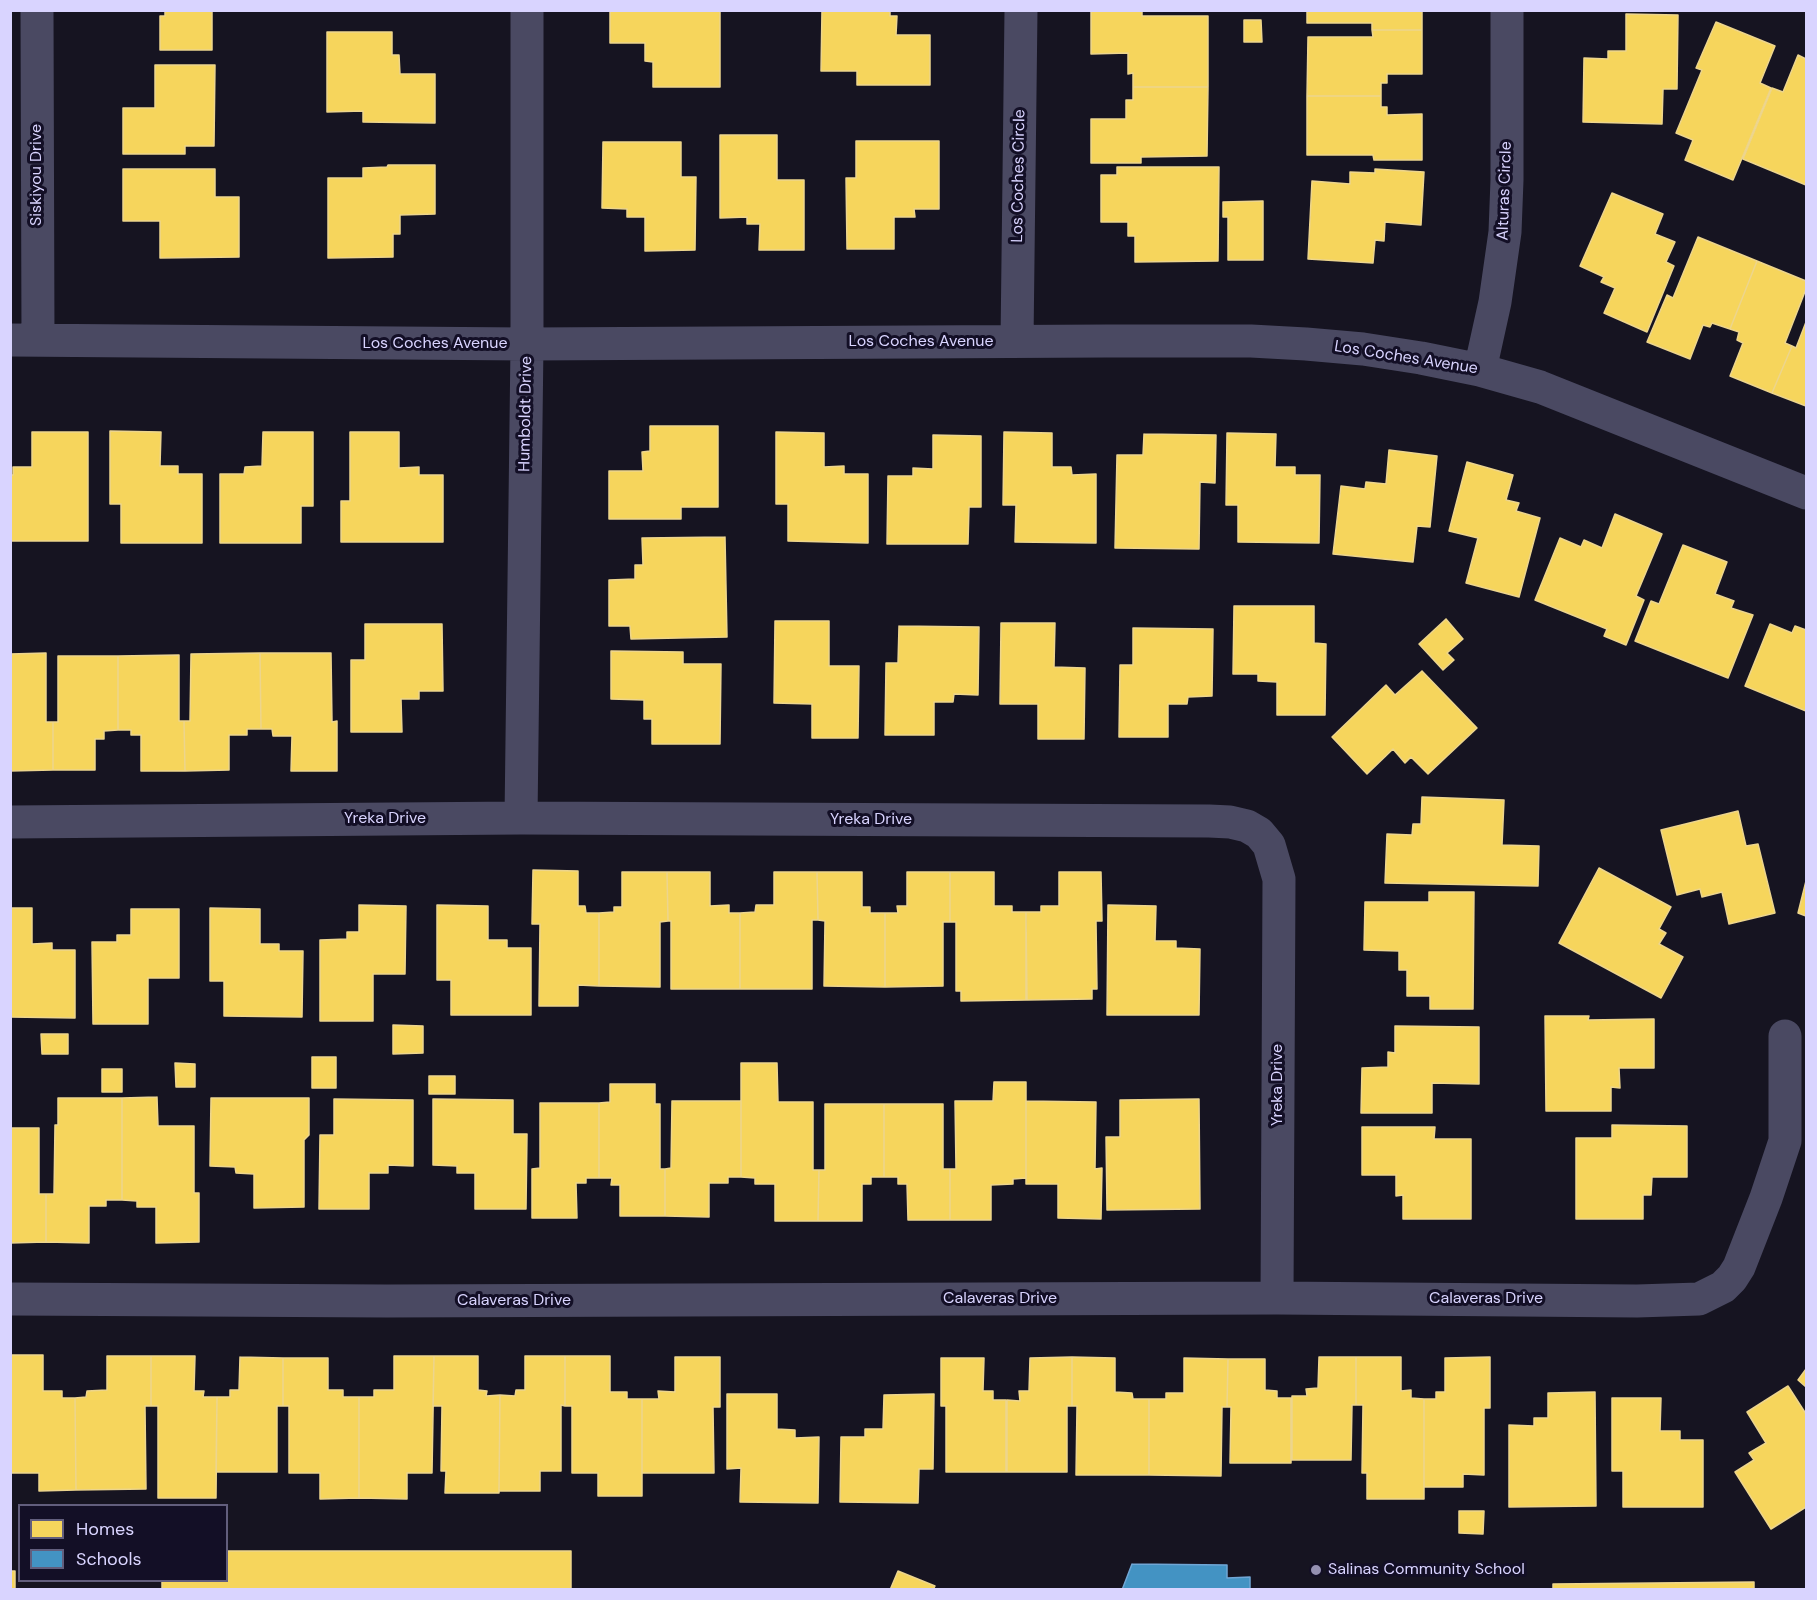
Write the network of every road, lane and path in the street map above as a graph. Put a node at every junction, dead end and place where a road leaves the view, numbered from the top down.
1 (37, 10) edge
2 (527, 10) edge
3 (1021, 10) edge
4 (1507, 10) edge
5 (24, 340) edge
6 (1017, 341) junction
7 (527, 344) junction
8 (1480, 370) junction
9 (1806, 493) edge
10 (522, 818) junction
11 (10, 822) edge
12 (1785, 1036) dead end
13 (1277, 1298) junction
14 (10, 1299) edge

1 - 5 street, Siskiyou Drive
2 - 7 street, Humboldt Drive
3 - 6 street, Los Coches Circle
4 - 8 street, Alturas Circle
5 - 7 street, Los Coches Avenue
6 - 7 street, Los Coches Avenue
6 - 8 street, Los Coches Avenue
7 - 10 street, Humboldt Drive
8 - 9 street, Los Coches Avenue
10 - 11 street, Yreka Drive
10 - 13 street, Yreka Drive
12 - 13 street, Calaveras Drive
13 - 14 street, Calaveras Drive

